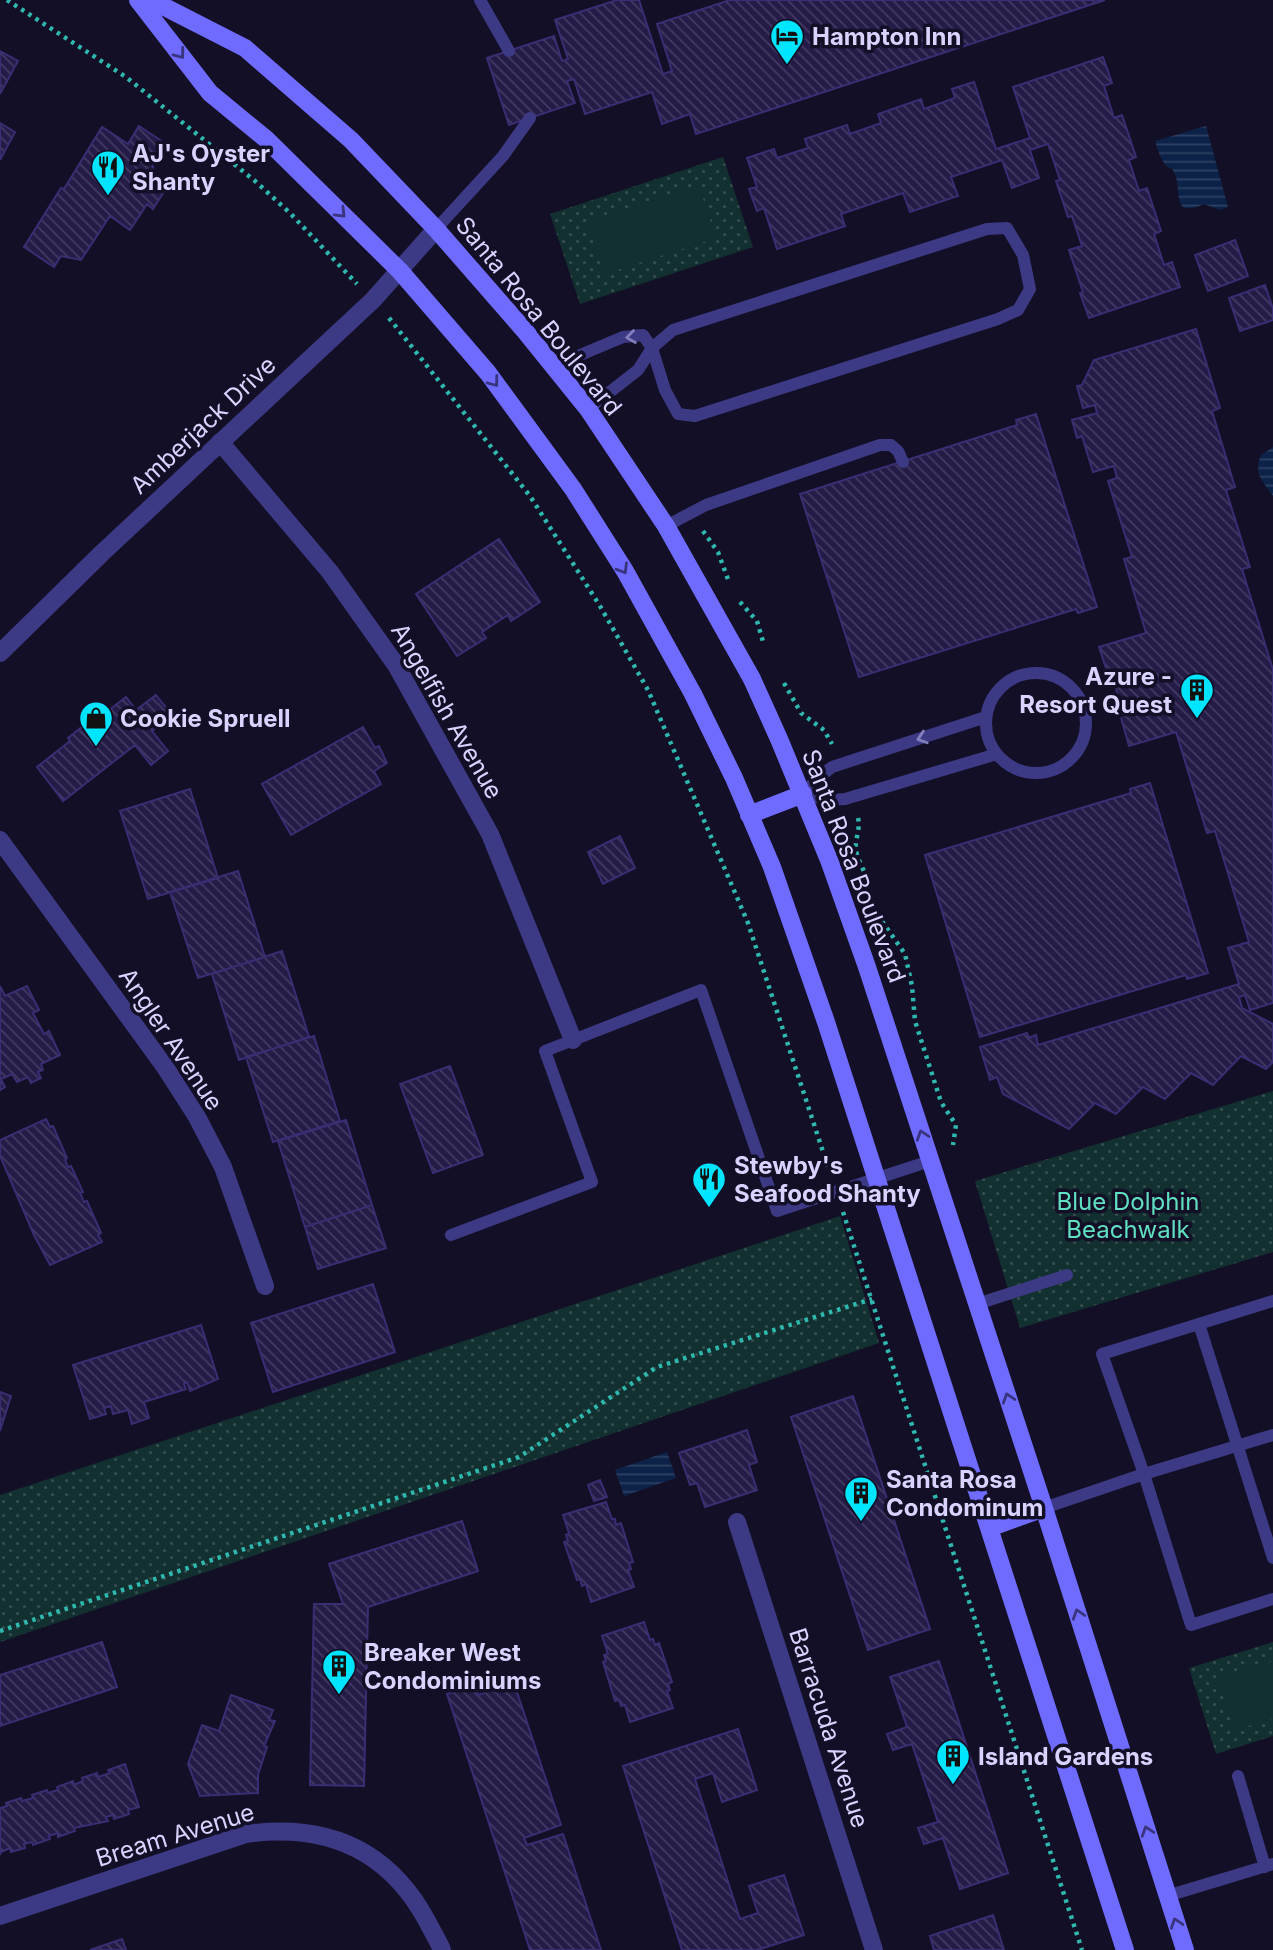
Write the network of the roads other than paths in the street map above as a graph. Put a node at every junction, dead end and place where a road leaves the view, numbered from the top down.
1 (138, 0) edge
2 (151, 0) edge
3 (480, 0) edge
4 (509, 51) dead end
5 (530, 118) dead end
6 (436, 229) junction
7 (400, 271) junction
8 (652, 348) junction
9 (554, 366) junction
10 (588, 409) junction
11 (220, 442) junction
12 (903, 462) dead end
13 (666, 526) junction
14 (0, 653) edge
15 (986, 717) junction
16 (997, 754) junction
17 (803, 794) junction
18 (749, 815) junction
19 (0, 840) edge
20 (573, 1040) junction
21 (930, 1161) junction
22 (878, 1179) junction
23 (451, 1235) dead end
24 (1067, 1275) dead end
25 (265, 1286) dead end
26 (1273, 1301) edge
27 (977, 1304) junction
28 (1199, 1324) junction
29 (1273, 1435) edge
30 (1237, 1446) junction
31 (1144, 1474) junction
32 (1044, 1508) junction
33 (737, 1522) dead end
34 (989, 1528) junction
35 (1273, 1558) edge
36 (1273, 1599) edge
37 (1238, 1776) dead end
38 (1269, 1866) edge
39 (1167, 1896) junction
40 (0, 1916) edge
41 (442, 1950) edge
42 (874, 1950) edge
43 (1125, 1950) edge
44 (1185, 1950) edge

1 -> 7 street
2 - 6 street, Santa Rosa Boulevard
3 - 4 lane
5 - 6 lane
6 - 7 street, Amberjack Drive
6 - 9 street, Santa Rosa Boulevard
7 - 11 street, Amberjack Drive
7 -> 18 street
8 - 8 lane
8 -> 9 lane
8 - 10 lane
9 - 10 street, Santa Rosa Boulevard
10 - 13 street, Santa Rosa Boulevard
11 - 14 street, Amberjack Drive
11 - 20 street, Angelfish Avenue
12 - 13 lane
13 - 17 street, Santa Rosa Boulevard
15 - 16 lane
15 - 16 lane
15 -> 17 lane
16 - 17 lane
17 - 18 street
21 -> 17 street, Santa Rosa Boulevard
18 - 22 street
19 - 25 street, Angler Avenue
20 - 22 lane
20 - 23 lane
21 - 22 lane
21 - 27 street, Santa Rosa Boulevard
22 - 34 street
24 - 27 lane
26 - 28 lane
32 -> 27 street, Santa Rosa Boulevard
28 - 30 lane
28 - 31 lane
29 - 30 lane
30 - 31 lane
30 - 35 lane
31 - 32 lane
31 - 36 lane
32 - 34 street
39 -> 32 street, Santa Rosa Boulevard
33 - 42 street, Barracuda Avenue
34 - 43 street
37 - 38 lane
38 - 39 lane
44 -> 39 street, Santa Rosa Boulevard
40 - 41 street, Bream Avenue

